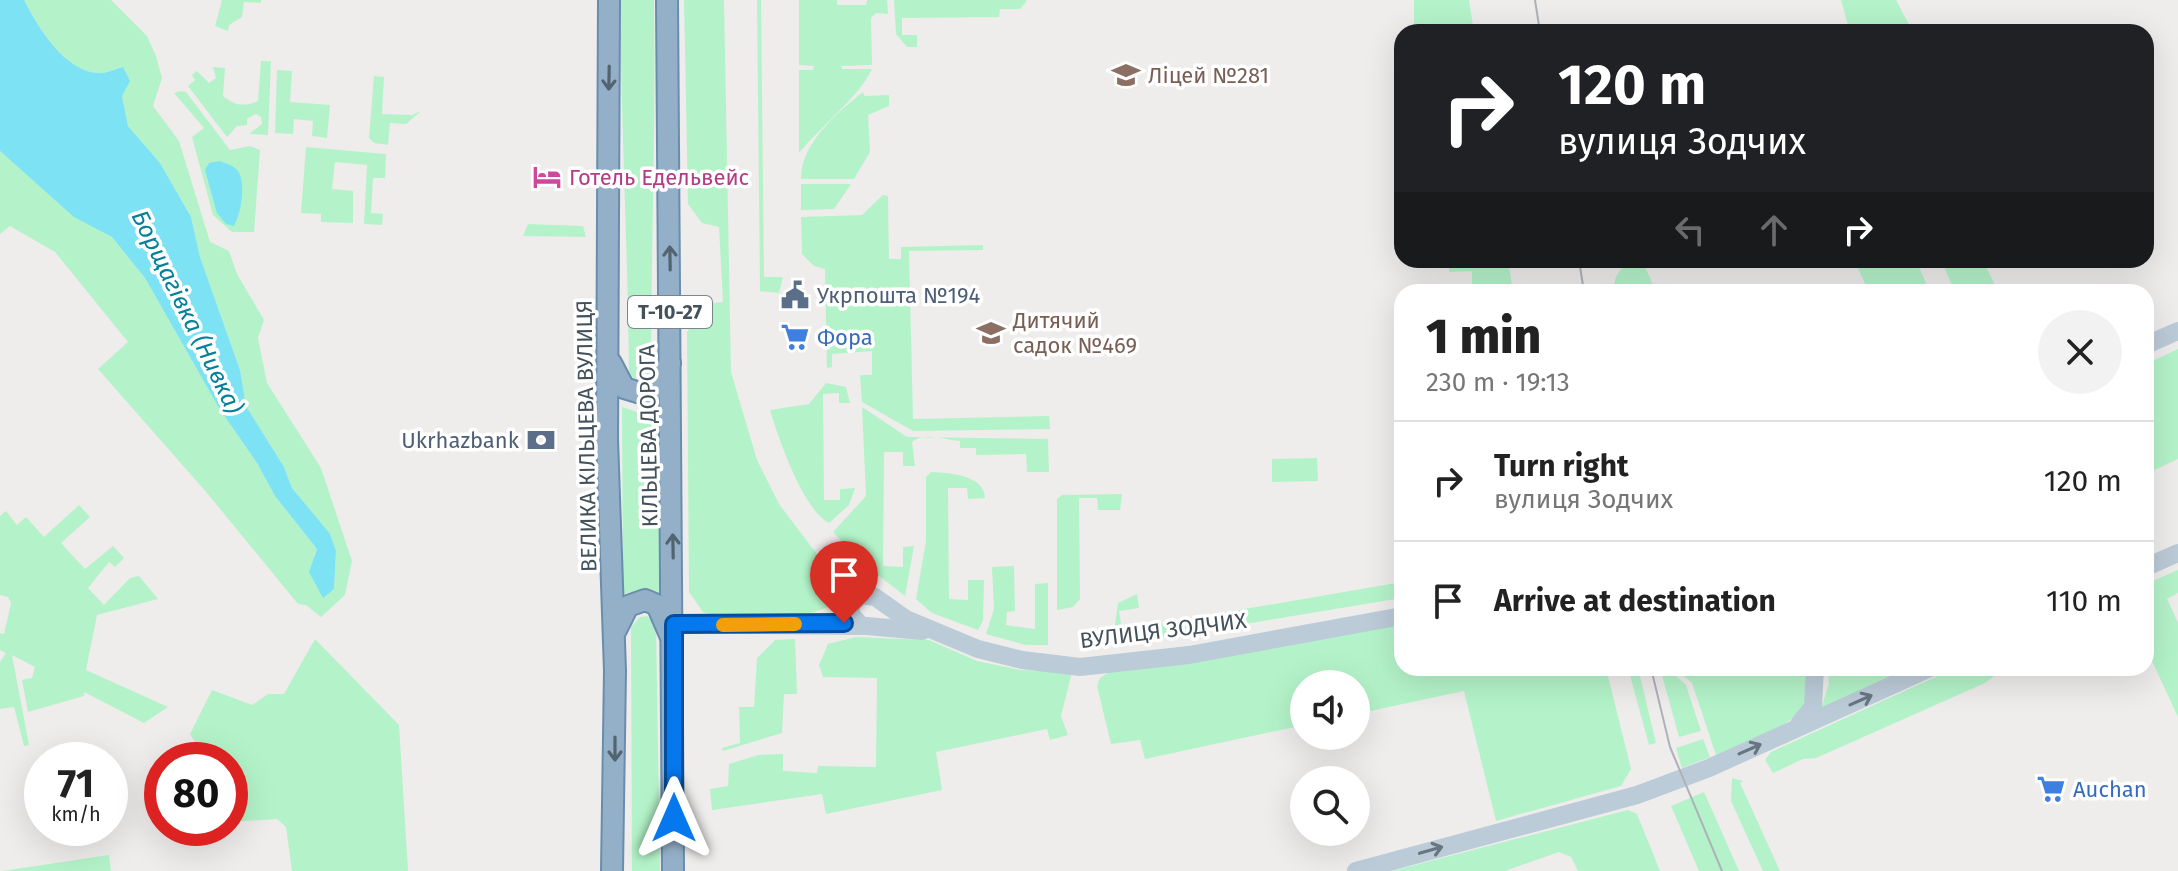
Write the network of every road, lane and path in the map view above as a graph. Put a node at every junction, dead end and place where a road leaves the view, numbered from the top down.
1 (609, 0) edge
2 (667, 0) edge
3 (2178, 331) edge
4 (2154, 342) edge
5 (607, 351) junction
6 (670, 363) junction
7 (2178, 553) edge
8 (2154, 564) edge
9 (878, 600) junction
10 (851, 605) junction
11 (1394, 617) edge
12 (821, 623) junction
13 (674, 624) junction
14 (865, 626) junction
15 (933, 632) junction
16 (615, 633) junction
17 (673, 646) junction
18 (1815, 676) edge
19 (1912, 676) edge
20 (1791, 731) junction
21 (612, 871) edge
22 (673, 871) edge
23 (1356, 871) edge

1 -> 5 highway, ВЕЛИКА КІЛЬЦЕВА ВУЛИЦЯ / Т-10-27
6 -> 2 highway, КІЛЬЦЕВА ДОРОГА / Т-10-27
3 - 4 main road
5 - 6 highway
5 - 16 highway, ВЕЛИКА КІЛЬЦЕВА ВУЛИЦЯ / Т-10-27
13 -> 6 highway, КІЛЬЦЕВА ДОРОГА / Т-10-27
7 - 8 main road
9 - 10 main road
9 - 14 main road
9 - 15 main road, ВУЛИЦЯ ЗОДЧИХ
10 - 12 main road
10 - 14 main road
11 - 15 main road, ВУЛИЦЯ ЗОДЧИХ
12 - 13 main road, ВУЛИЦЯ ЗОДЧИХ
12 - 14 main road, ВУЛИЦЯ ЗОДЧИХ
13 - 17 highway, КІЛЬЦЕВА ДОРОГА / Т-10-27
14 - 15 main road, ВУЛИЦЯ ЗОДЧИХ
16 - 17 highway
16 -> 21 highway, ВЕЛИКА КІЛЬЦЕВА ВУЛИЦЯ / Т-10-27
17 - 22 highway, КІЛЬЦЕВА ДОРОГА / Т-10-27
18 - 20 main road
20 -> 19 main road
23 -> 20 main road

